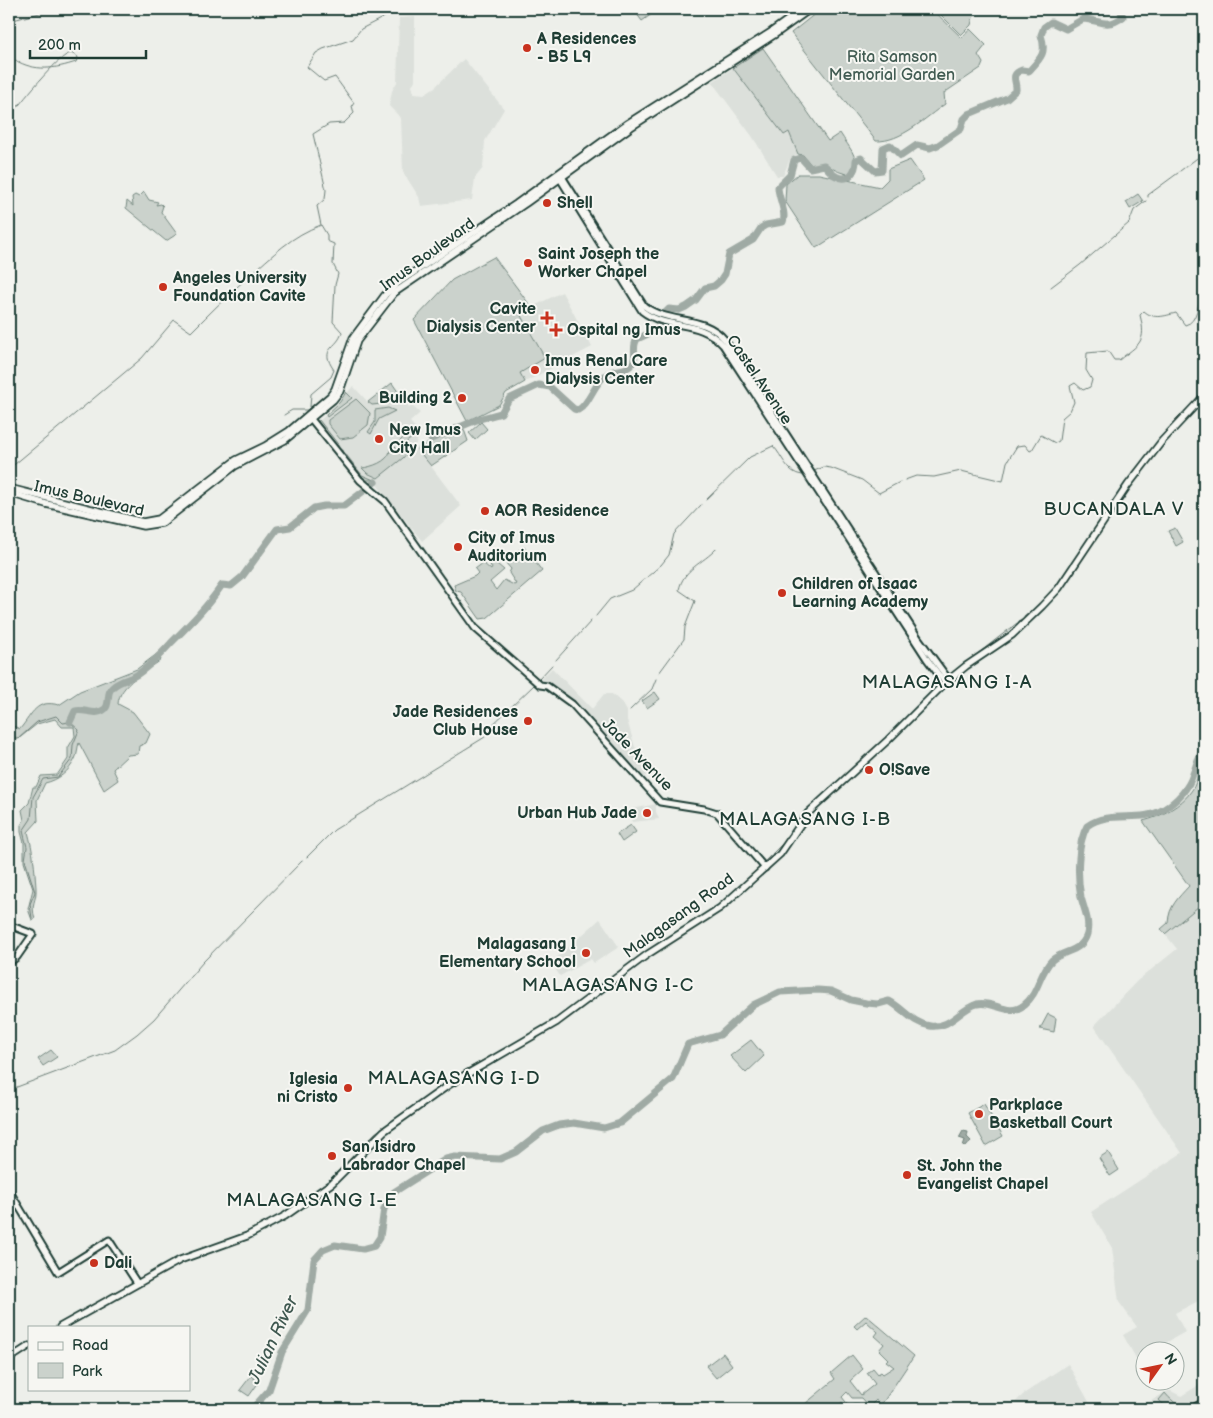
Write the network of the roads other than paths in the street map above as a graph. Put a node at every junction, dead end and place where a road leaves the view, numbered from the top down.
1 (803, 9) edge
2 (810, 9) edge
3 (561, 177) junction
4 (1204, 396) edge
5 (311, 419) junction
6 (9, 488) edge
7 (9, 493) edge
8 (947, 681) junction
9 (765, 868) junction
10 (9, 925) edge
11 (9, 963) edge
12 (9, 1190) edge
13 (137, 1283) junction
14 (62, 1326) edge
15 (28, 1347) edge
16 (9, 1359) edge
17 (1204, 1403) edge
18 (1193, 1409) edge

1 - 3 main road, Imus Boulevard
2 - 3 main road, Imus Boulevard
3 - 5 main road, Imus Boulevard
3 - 6 main road, Imus Boulevard
3 - 8 street, Castel Avenue
4 - 8 main road, Malagasang Road
5 - 7 main road, Imus Boulevard
5 - 9 street, Jade Avenue
8 - 9 main road, Malagasang Road
9 - 13 main road, Malagasang Road
10 - 11 street
12 - 13 street
13 - 14 main road, Malagasang Road
15 - 16 main road
17 - 18 highway

